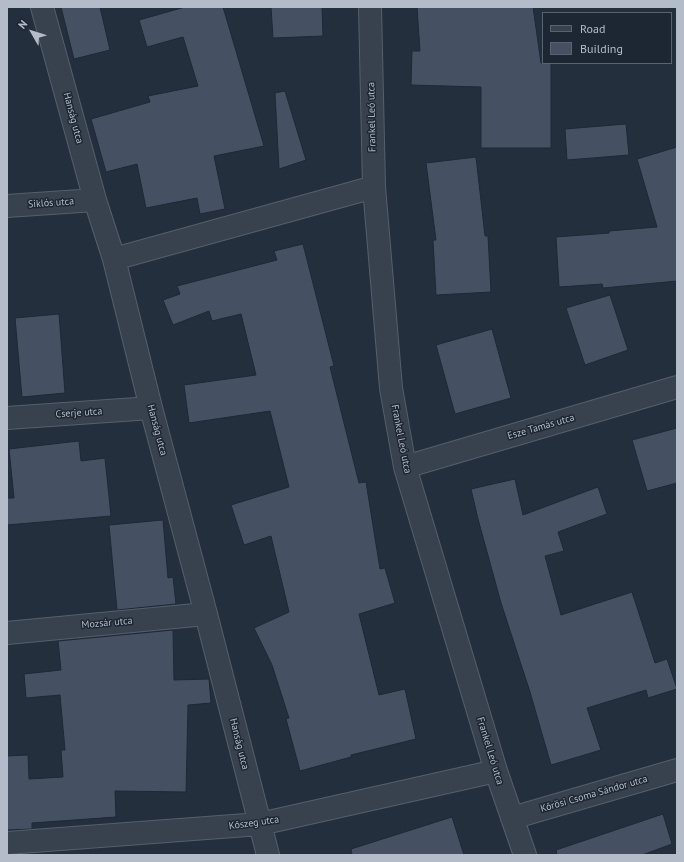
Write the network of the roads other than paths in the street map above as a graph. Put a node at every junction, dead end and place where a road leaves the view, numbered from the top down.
1 (42, 7) edge
2 (370, 7) edge
3 (374, 186) junction
4 (95, 200) junction
5 (7, 206) edge
6 (114, 259) junction
7 (677, 387) edge
8 (151, 408) junction
9 (7, 418) edge
10 (405, 467) junction
11 (206, 614) junction
12 (7, 633) edge
13 (677, 770) edge
14 (496, 771) junction
15 (512, 818) junction
16 (260, 824) junction
17 (7, 843) edge
18 (268, 855) edge
19 (525, 855) edge

1 - 4 street, Hanság utca
2 - 3 street, Frankel Leó utca
3 - 6 street
3 - 10 street, Frankel Leó utca
4 - 5 street, Siklós utca
4 - 6 street, Hanság utca
6 - 8 street, Hanság utca
7 - 10 street, Esze Tamás utca
8 - 9 street, Cserje utca
8 - 11 street, Hanság utca
10 - 14 street, Frankel Leó utca
11 - 12 street, Mozsár utca
11 - 16 street, Hanság utca
13 - 15 street, Kőrösi Csoma Sándor utca
14 - 15 street, Frankel Leó utca
14 - 16 street, Kőszeg utca
15 - 19 street, Frankel Leó utca
16 - 17 street, Kőszeg utca
16 - 18 street, Hanság utca

